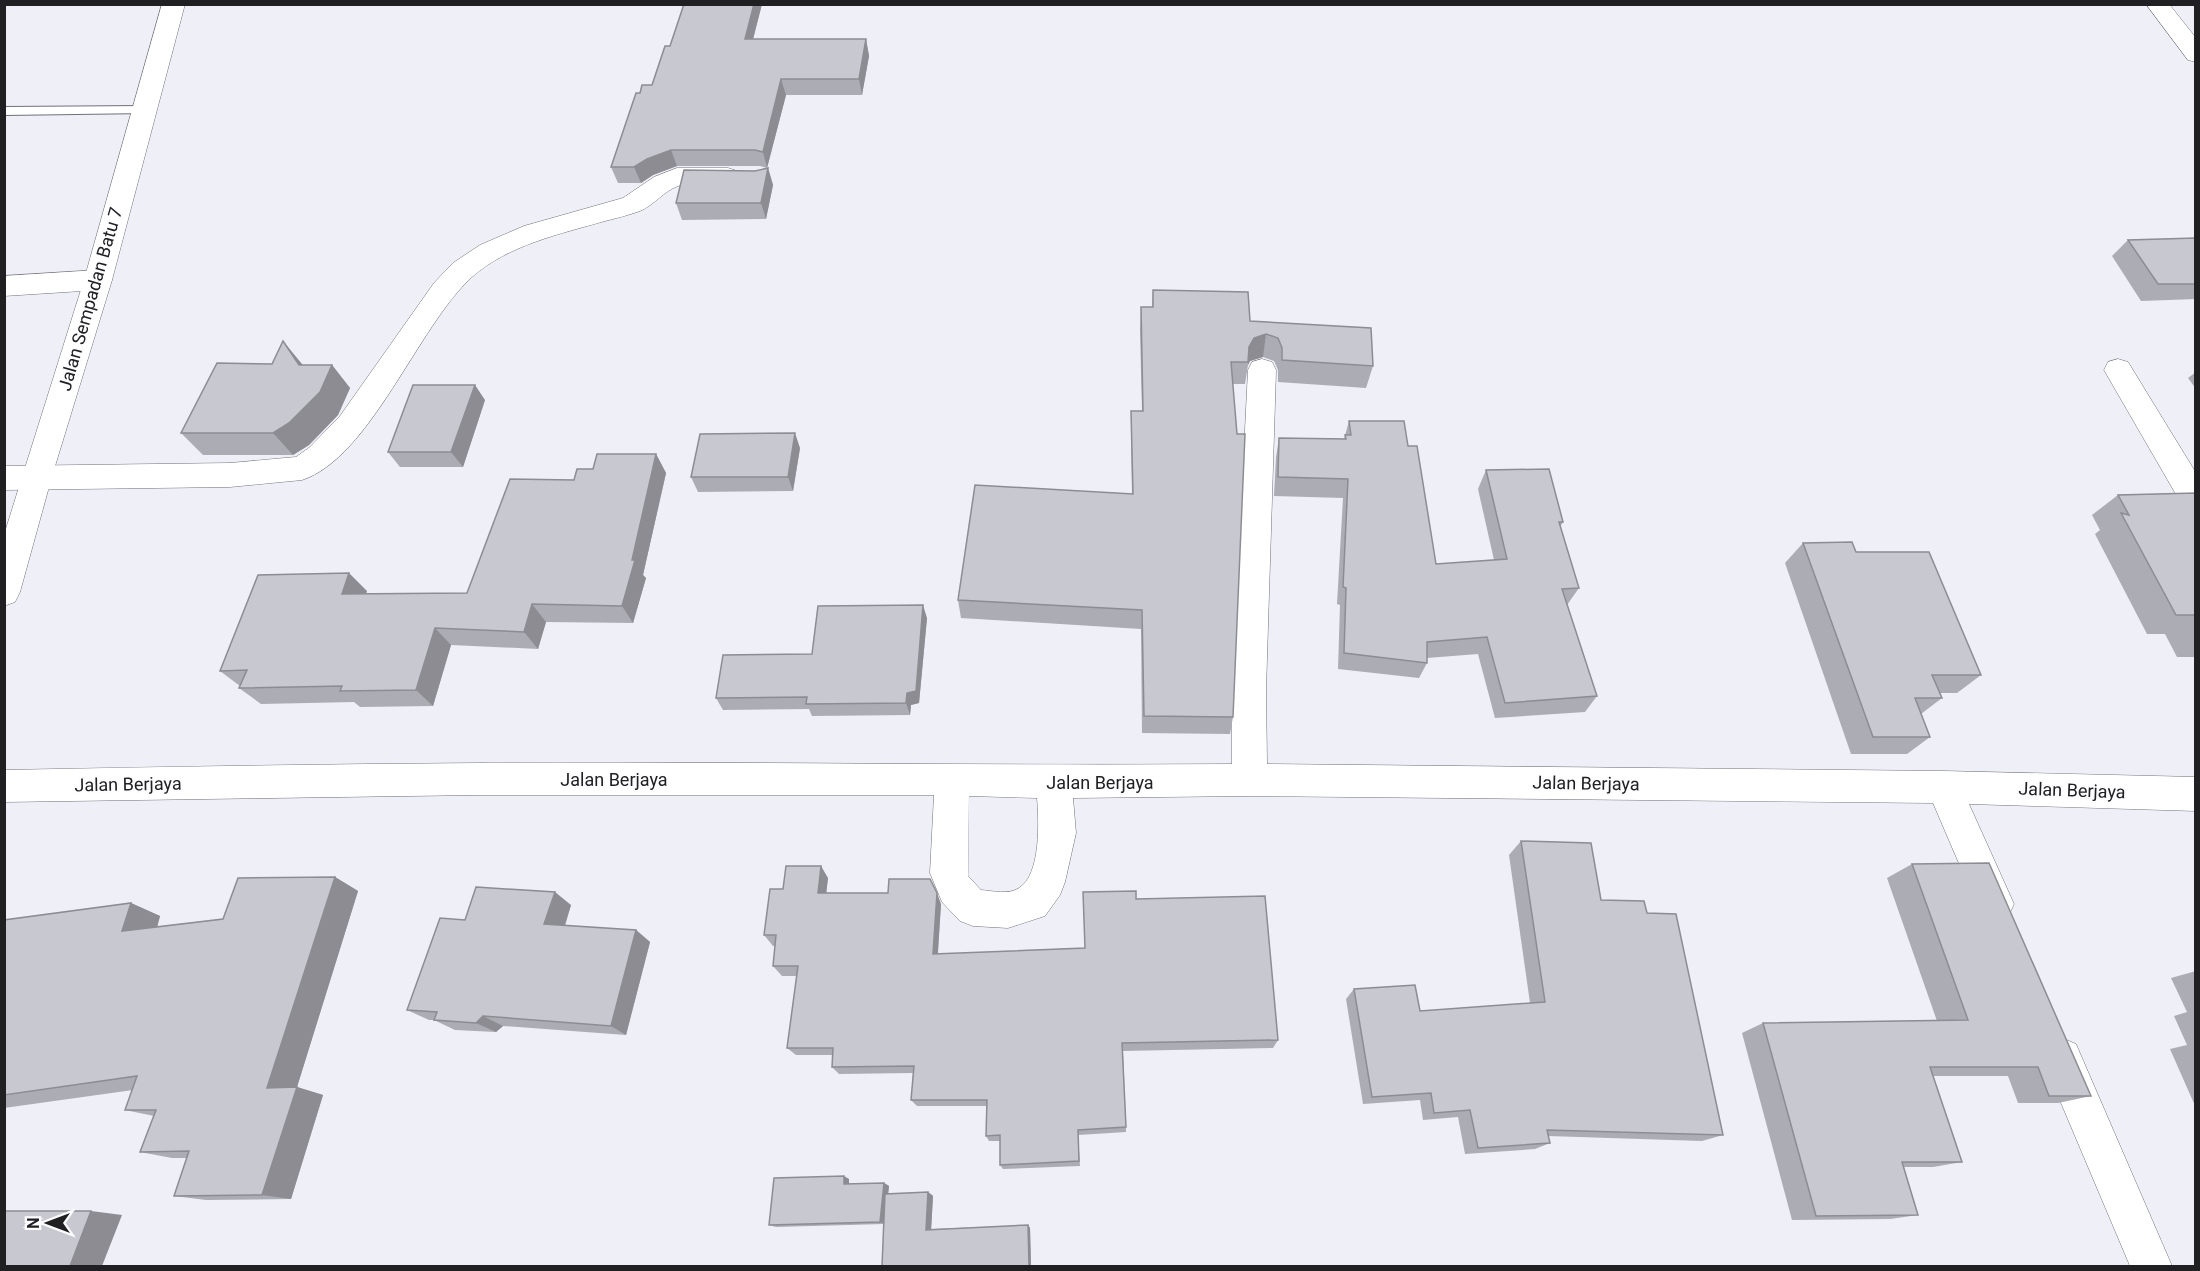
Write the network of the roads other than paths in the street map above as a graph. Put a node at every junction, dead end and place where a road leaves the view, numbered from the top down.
1 (174, 4) edge
2 (2157, 4) edge
3 (2196, 55) edge
4 (144, 110) junction
5 (4, 111) edge
6 (759, 177) edge
7 (98, 280) junction
8 (4, 286) edge
9 (1262, 370) dead end
10 (2118, 370) dead end
11 (37, 476) junction
12 (4, 478) edge
13 (2196, 501) edge
14 (4, 592) edge
15 (952, 779) junction
16 (1250, 780) junction
17 (1054, 782) junction
18 (4, 786) edge
19 (1944, 787) junction
20 (2196, 794) edge
21 (2010, 939) edge
22 (2048, 1027) edge
23 (2151, 1266) edge

1 - 4 street, Jalan Sempadan Batu 7
2 - 3 street
4 - 5 lane
4 - 7 street, Jalan Sempadan Batu 7
6 - 11 street
7 - 8 street
7 - 11 street, Jalan Sempadan Batu 7
9 - 16 street
10 - 13 street
11 - 12 street
11 - 14 street, Jalan Sempadan Batu 7
15 - 17 street, Jalan Berjaya
15 - 17 street
15 - 18 street, Jalan Berjaya
16 - 17 street, Jalan Berjaya
16 - 19 street, Jalan Berjaya
19 - 20 street, Jalan Berjaya
19 - 21 street
22 - 23 street

